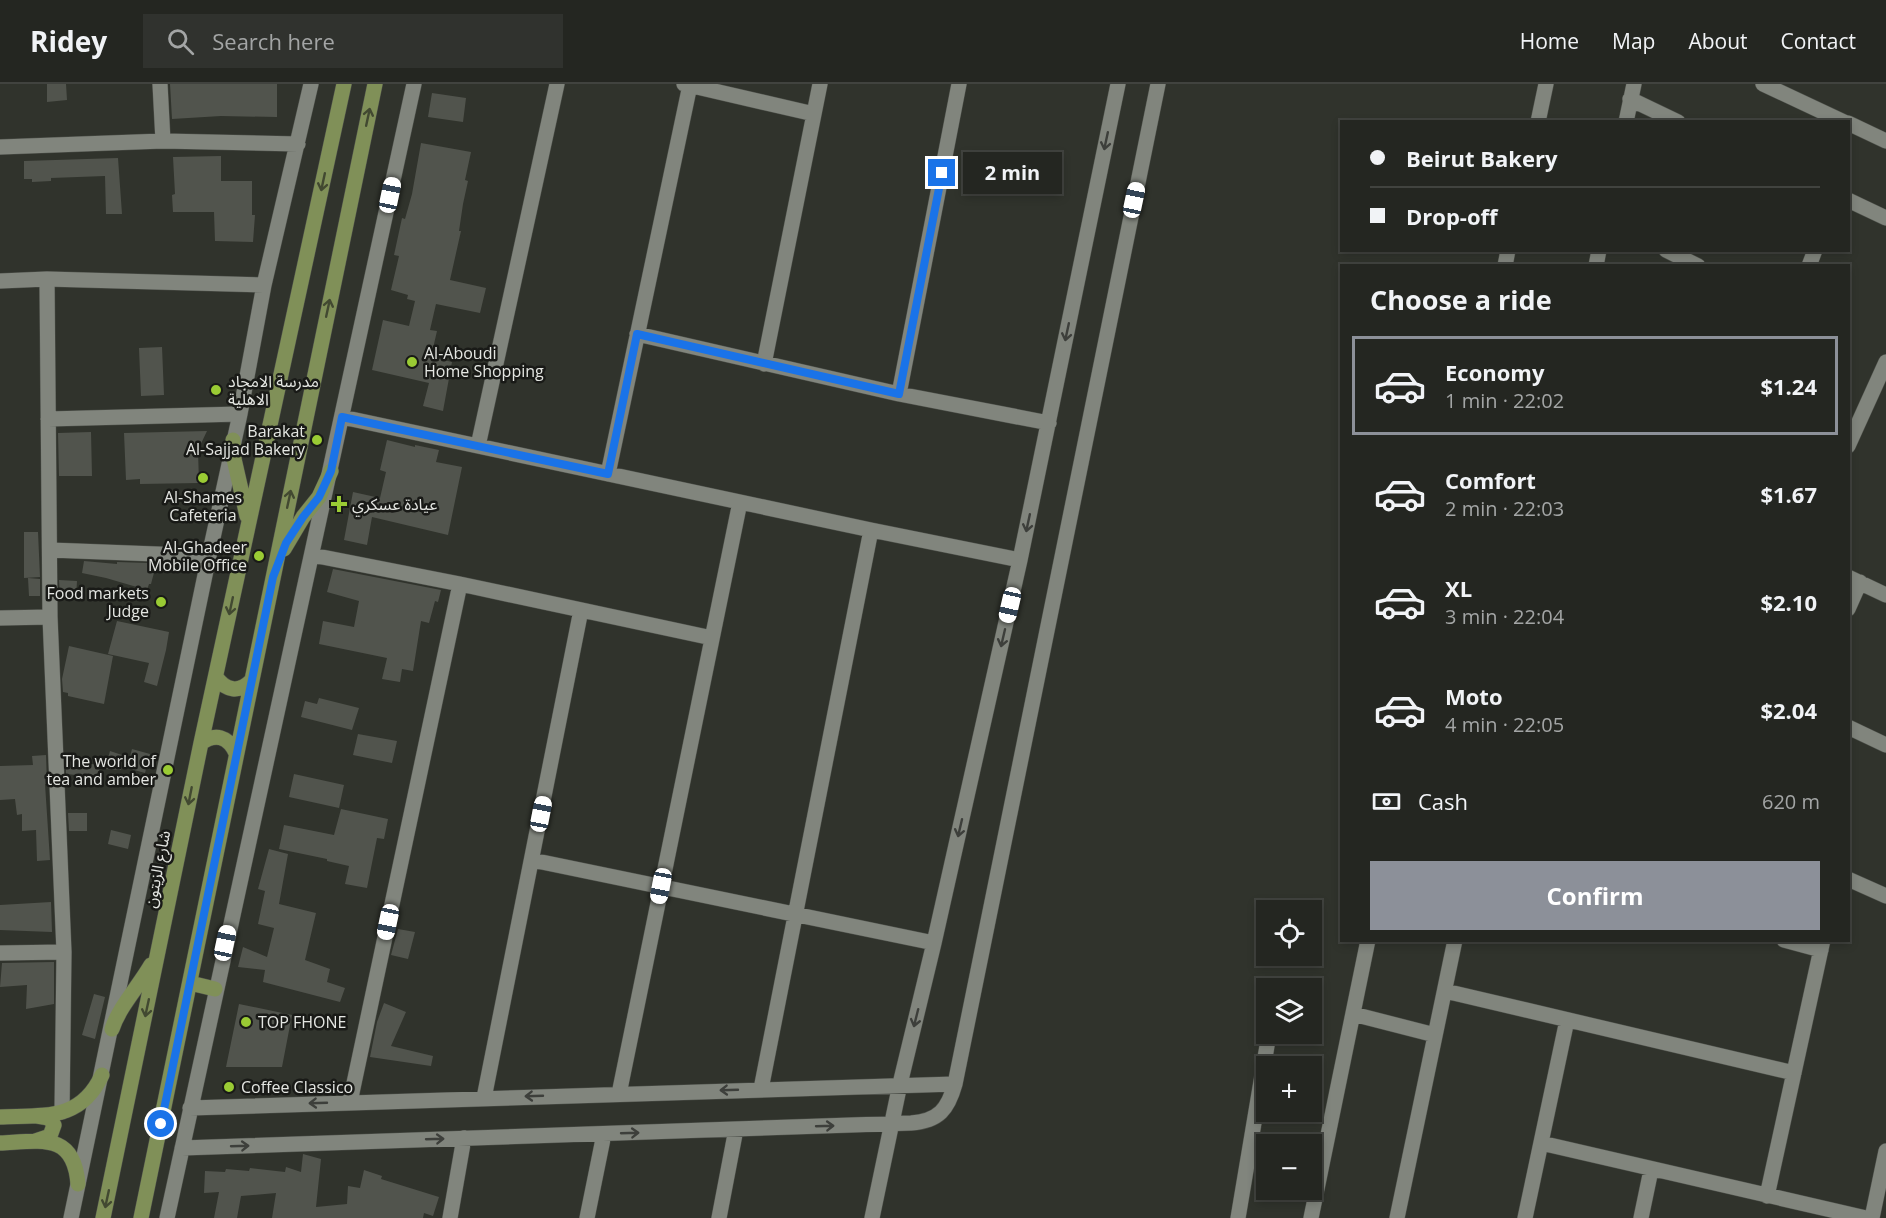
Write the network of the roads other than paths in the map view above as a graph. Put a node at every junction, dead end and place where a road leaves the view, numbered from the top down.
1 (160, 84) edge
2 (311, 84) edge
3 (344, 84) edge
4 (375, 84) edge
5 (414, 84) edge
6 (557, 84) edge
7 (820, 84) edge
8 (959, 84) edge
9 (1118, 84) edge
10 (1158, 84) edge
11 (1546, 84) edge
12 (1762, 84) edge
13 (687, 85) edge
14 (1632, 92) edge
15 (814, 114) junction
16 (1538, 120) edge
17 (1626, 120) edge
18 (1675, 120) edge
19 (1842, 120) edge
20 (1850, 124) edge
21 (163, 141) junction
22 (1886, 141) edge
23 (298, 144) junction
24 (0, 147) edge
25 (1850, 201) edge
26 (1886, 218) edge
27 (1670, 252) edge
28 (1694, 264) edge
29 (47, 279) junction
30 (0, 281) edge
31 (264, 285) junction
32 (637, 334) junction
33 (1886, 362) edge
34 (764, 364) junction
35 (899, 394) junction
36 (240, 414) junction
37 (342, 417) junction
38 (48, 419) junction
39 (1048, 423) junction
40 (233, 440) junction
41 (1850, 442) edge
42 (478, 446) junction
43 (331, 471) junction
44 (608, 474) junction
45 (740, 502) junction
46 (247, 528) junction
47 (871, 530) junction
48 (50, 550) junction
49 (312, 555) junction
50 (209, 556) junction
51 (1020, 560) junction
52 (273, 577) junction
53 (1854, 579) edge
54 (460, 584) junction
55 (1886, 595) edge
56 (1850, 599) edge
57 (581, 610) junction
58 (50, 617) junction
59 (0, 618) edge
60 (712, 638) junction
61 (216, 677) junction
62 (251, 681) junction
63 (1850, 728) edge
64 (201, 743) junction
65 (1886, 745) edge
66 (236, 753) junction
67 (532, 860) junction
68 (1850, 880) edge
69 (661, 886) junction
70 (1886, 897) edge
71 (796, 914) junction
72 (160, 942) junction
73 (1368, 942) edge
74 (1455, 942) edge
75 (1799, 942) edge
76 (934, 943) junction
77 (1822, 945) edge
78 (64, 952) junction
79 (0, 953) edge
80 (190, 983) junction
81 (215, 989) junction
82 (1445, 991) junction
83 (1353, 1014) junction
84 (1567, 1020) junction
85 (112, 1029) junction
86 (1435, 1035) junction
87 (1267, 1044) edge
88 (1794, 1073) junction
89 (102, 1076) junction
90 (900, 1084) junction
91 (955, 1084) junction
92 (761, 1089) junction
93 (619, 1094) junction
94 (484, 1098) junction
95 (350, 1102) junction
96 (190, 1108) junction
97 (62, 1112) junction
98 (36, 1116) junction
99 (0, 1117) edge
100 (891, 1124) junction
101 (736, 1129) junction
102 (604, 1134) junction
103 (464, 1138) junction
104 (32, 1142) junction
105 (0, 1143) edge
106 (1541, 1143) junction
107 (182, 1148) junction
108 (1886, 1151) edge
109 (1651, 1170) junction
110 (78, 1184) junction
111 (1767, 1196) junction
112 (71, 1218) edge
113 (103, 1218) edge
114 (141, 1218) edge
115 (167, 1218) edge
116 (450, 1218) edge
117 (587, 1218) edge
118 (719, 1218) edge
119 (872, 1218) edge
120 (1238, 1218) edge
121 (1311, 1218) edge
122 (1397, 1218) edge
123 (1525, 1218) edge
124 (1641, 1218) edge
125 (1866, 1218) edge
126 (1872, 1218) edge

1 - 21 street
2 - 23 street
3 -> 46 main road, شارع الزيتون
52 -> 4 main road
5 - 37 street
6 - 42 street
7 - 15 street
8 - 35 street
9 -> 39 street
10 - 91 street
11 - 16 street
12 - 19 street
13 - 15 street
13 - 32 street
14 - 17 street
14 - 18 street
15 - 34 street
20 - 22 street
21 - 23 street
21 - 24 street
23 - 31 street
25 - 26 street
27 - 28 street
29 - 30 street
29 - 31 street
29 - 38 street
31 - 36 street
32 - 34 street
32 - 44 street
33 - 41 street
34 - 35 street
35 - 39 street
36 - 38 street
36 - 40 street
37 - 42 street
37 - 43 street
38 - 48 street
39 -> 51 street
40 - 46 main road
40 - 50 street
42 - 44 street
43 - 49 street
43 - 52 main road
44 - 45 street
45 - 47 street
45 - 60 street
46 -> 61 main road, شارع الزيتون
47 - 51 street
47 - 71 street
48 - 50 street
48 - 58 street
49 - 54 street
49 - 81 street
50 - 85 street
51 -> 76 street
52 - 62 main road
53 - 55 street
53 - 56 street
54 - 57 street
54 - 95 street
57 - 60 street
57 - 67 street
58 - 59 street
58 - 78 street
60 - 69 street
61 - 62 main road
61 - 64 main road, شارع الزيتون
62 - 66 main road
63 - 65 street
64 - 66 main road
64 -> 72 main road, شارع الزيتون
66 - 80 main road
67 - 69 street
67 - 94 street
68 - 70 street
69 - 71 street
69 - 93 street
71 - 76 street
71 - 92 street
72 - 85 main road
72 -> 113 main road, شارع الزيتون
73 - 83 street
74 - 82 street
75 - 77 street
76 -> 90 street
77 - 88 street
78 - 79 street
78 - 97 street
80 - 81 main road
80 - 114 main road
81 - 96 street
82 - 84 street
82 - 86 street
83 - 86 street
83 - 121 street
84 - 88 street
84 - 106 street
85 - 89 street
86 - 122 street
87 - 120 street
88 - 111 street
89 - 97 main road
89 - 110 street
90 - 91 street
90 - 92 street
90 - 100 street
91 - 100 street
92 -> 93 street
93 -> 94 street
94 - 95 street
95 -> 96 street
96 - 107 street
97 - 98 main road
98 - 99 main road
98 - 104 main road
101 -> 100 street
100 - 119 street
102 -> 101 street
101 - 118 street
102 - 103 street
102 - 117 street
107 -> 103 street
103 - 116 street
104 - 105 main road
104 - 110 main road
106 - 109 street
106 - 123 street
107 - 115 street
108 - 126 street
109 - 111 street
109 - 124 street
110 - 112 street
111 - 125 street

